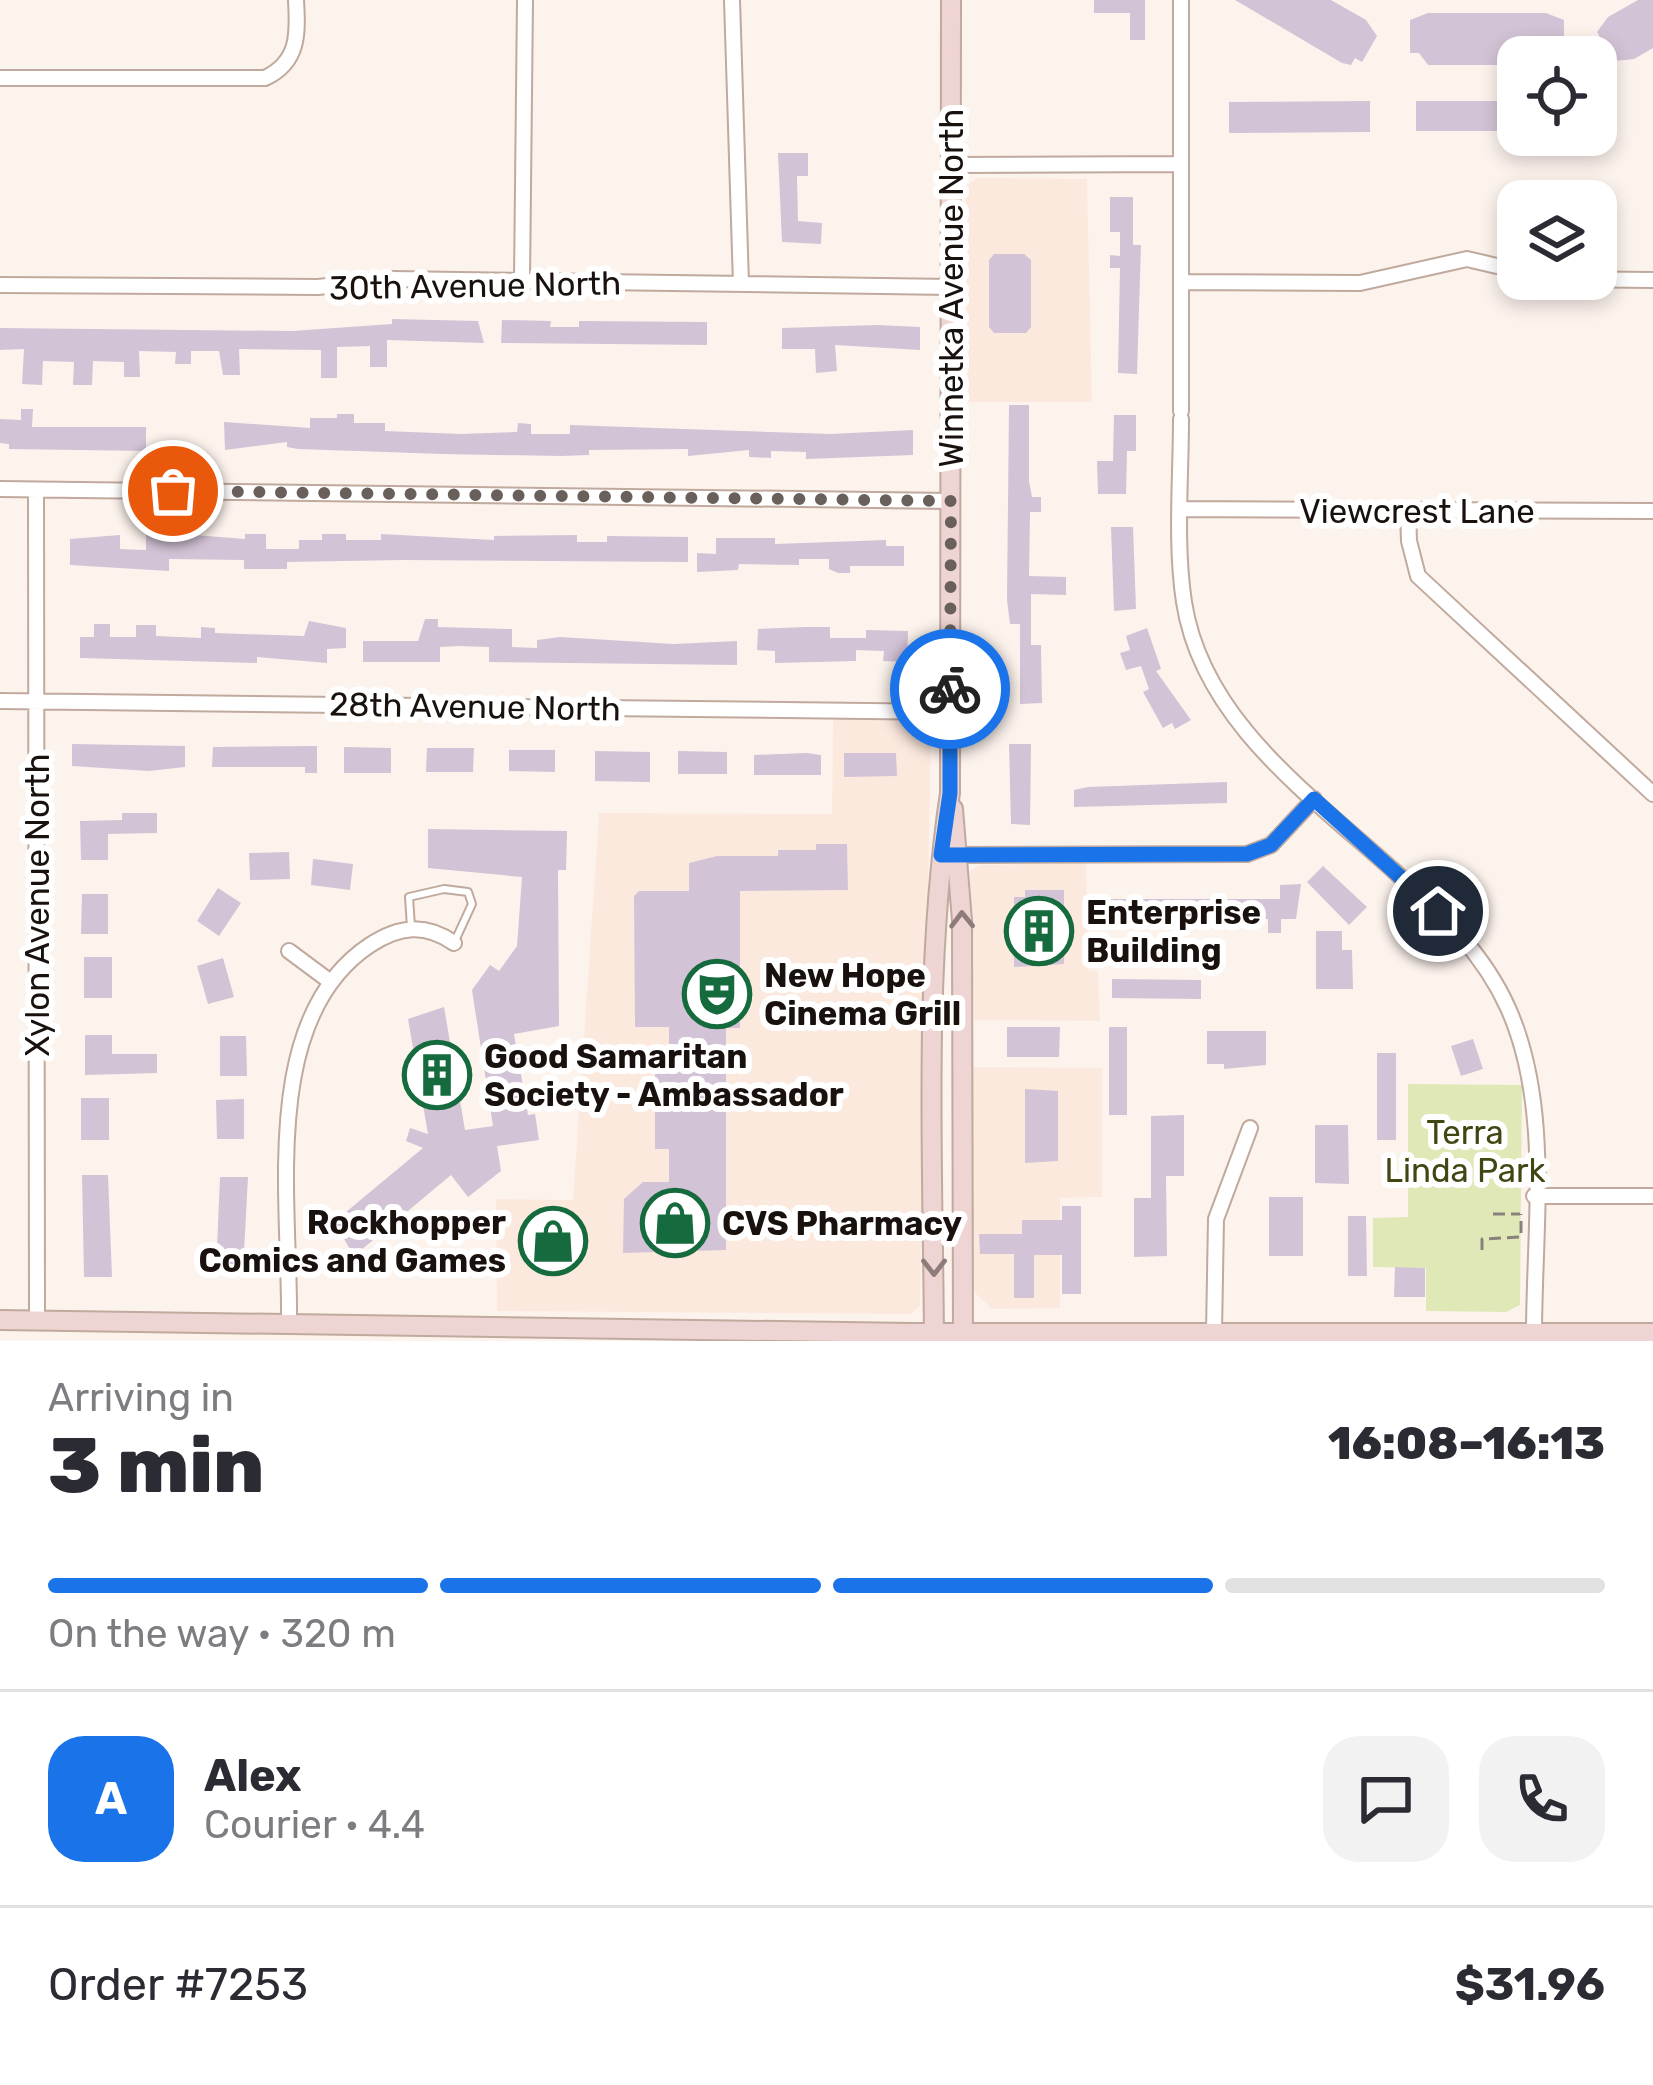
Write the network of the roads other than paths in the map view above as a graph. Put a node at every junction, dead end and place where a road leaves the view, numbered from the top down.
1 (296, 0) edge
2 (525, 0) edge
3 (732, 0) edge
4 (951, 0) edge
5 (1181, 0) edge
6 (0, 78) edge
7 (1181, 164) junction
8 (950, 165) junction
9 (1497, 266) edge
10 (1617, 280) edge
11 (1653, 280) edge
12 (522, 281) junction
13 (1182, 281) junction
14 (741, 284) junction
15 (0, 285) edge
16 (950, 287) junction
17 (0, 489) edge
18 (36, 490) junction
19 (951, 501) junction
20 (1181, 509) junction
21 (1408, 512) junction
22 (1653, 512) edge
23 (0, 700) edge
24 (38, 701) junction
25 (950, 712) junction
26 (1653, 794) edge
27 (1314, 799) junction
28 (951, 855) junction
29 (411, 928) junction
30 (454, 944) joint
31 (289, 951) dead end
32 (328, 980) junction
33 (1250, 1128) dead end
34 (1653, 1196) edge
35 (1530, 1208) junction
36 (37, 1319) junction
37 (0, 1320) edge
38 (289, 1324) junction
39 (178, 1332) edge
40 (1214, 1332) junction
41 (1534, 1334) junction
42 (1653, 1334) edge
43 (934, 1337) edge
44 (964, 1337) edge
45 (1138, 1337) edge
46 (1370, 1337) edge

1 - 6 street
2 - 12 street
3 - 14 street
4 - 8 main road, Winnetka Avenue North
5 - 7 street
7 - 8 street
7 - 13 street
8 - 16 main road, Winnetka Avenue North
9 - 13 street
10 - 11 street
12 - 14 street, 30th Avenue North
12 - 15 street, 30th Avenue North
13 - 20 street
14 - 16 street, 30th Avenue North
16 - 19 main road, Winnetka Avenue North
17 - 18 street
18 - 19 street
18 - 24 street, Xylon Avenue North
19 - 25 main road, Winnetka Avenue North
20 - 21 street, Viewcrest Lane
20 - 27 street
21 - 22 street, Viewcrest Lane
21 - 26 street
23 - 24 street, 28th Avenue North
24 - 25 street, 28th Avenue North
24 - 36 street, Xylon Avenue North
25 - 28 main road, Winnetka Avenue North
27 - 28 street
27 - 35 street
28 -> 43 main road, Winnetka Avenue North
44 -> 28 main road, Winnetka Avenue North
29 - 30 street
29 - 30 lane
29 - 32 street
31 - 32 street
32 - 38 street
33 - 40 street
34 - 35 street
35 - 41 street
36 - 37 main road
36 - 39 main road
38 - 39 main road
38 - 43 main road
40 - 45 main road
40 - 46 main road
41 - 42 main road
41 - 46 main road
43 - 44 main road
44 - 45 main road

